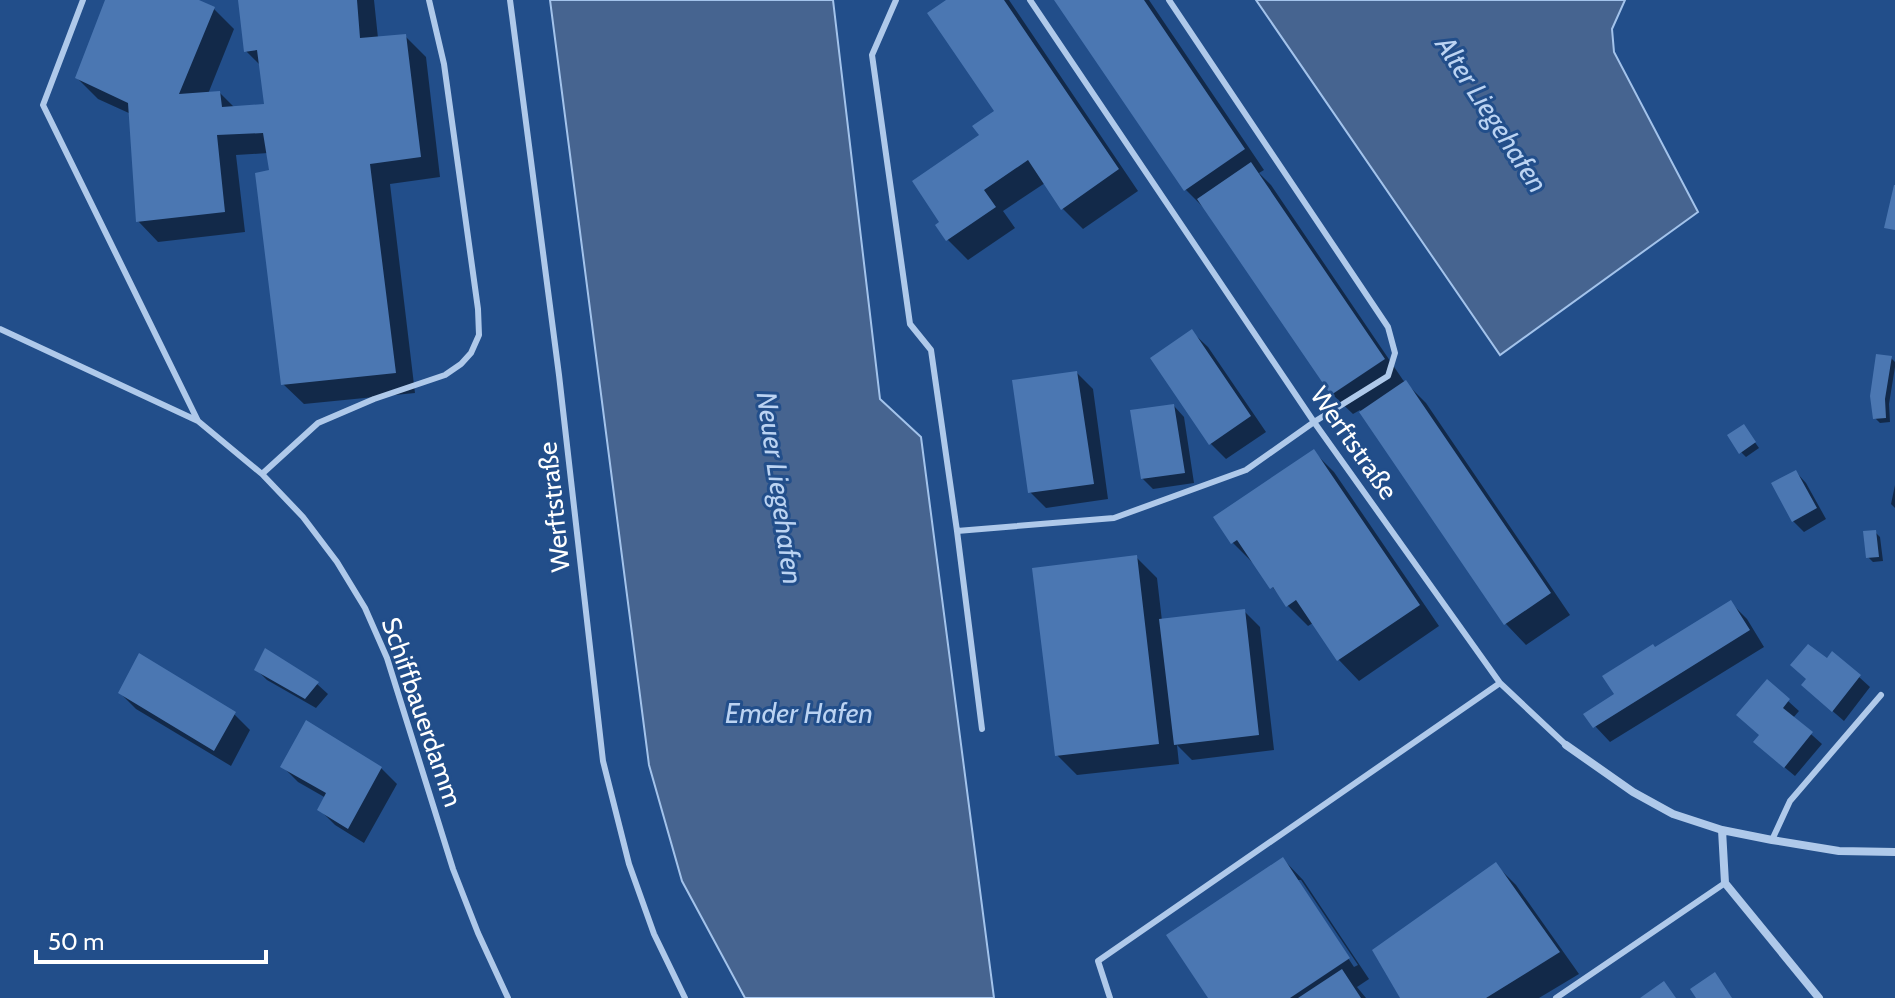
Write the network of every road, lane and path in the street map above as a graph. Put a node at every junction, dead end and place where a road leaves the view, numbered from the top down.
1 (83, 0) edge
2 (429, 0) edge
3 (510, 0) edge
4 (896, 0) edge
5 (1030, 0) edge
6 (1169, 0) edge
7 (0, 329) edge
8 (198, 421) junction
9 (1314, 422) junction
10 (262, 474) junction
11 (957, 531) junction
12 (1500, 683) junction
13 (1881, 695) dead end
14 (982, 729) dead end
15 (1566, 745) joint
16 (1722, 830) junction
17 (1772, 840) junction
18 (1895, 852) edge
19 (1725, 883) junction
20 (508, 998) edge
21 (685, 998) edge
22 (1110, 998) edge
23 (1556, 998) edge
24 (1819, 998) edge

1 - 8 lane
2 - 10 lane
3 - 21 lane, Werftstraße
4 - 11 lane
5 - 9 lane, Werftstraße
6 - 9 lane
7 - 8 lane, Schiffbauerdamm
8 - 10 lane, Schiffbauerdamm
9 - 11 lane
9 - 12 lane, Werftstraße
10 - 20 lane, Schiffbauerdamm
11 - 14 lane
12 - 15 lane, Werftstraße
12 - 22 lane
13 - 17 lane
15 - 16 street, Werftstraße
16 - 17 street, Werftstraße
16 - 19 street
17 - 18 street, Werftstraße
19 - 23 lane
19 - 24 street

